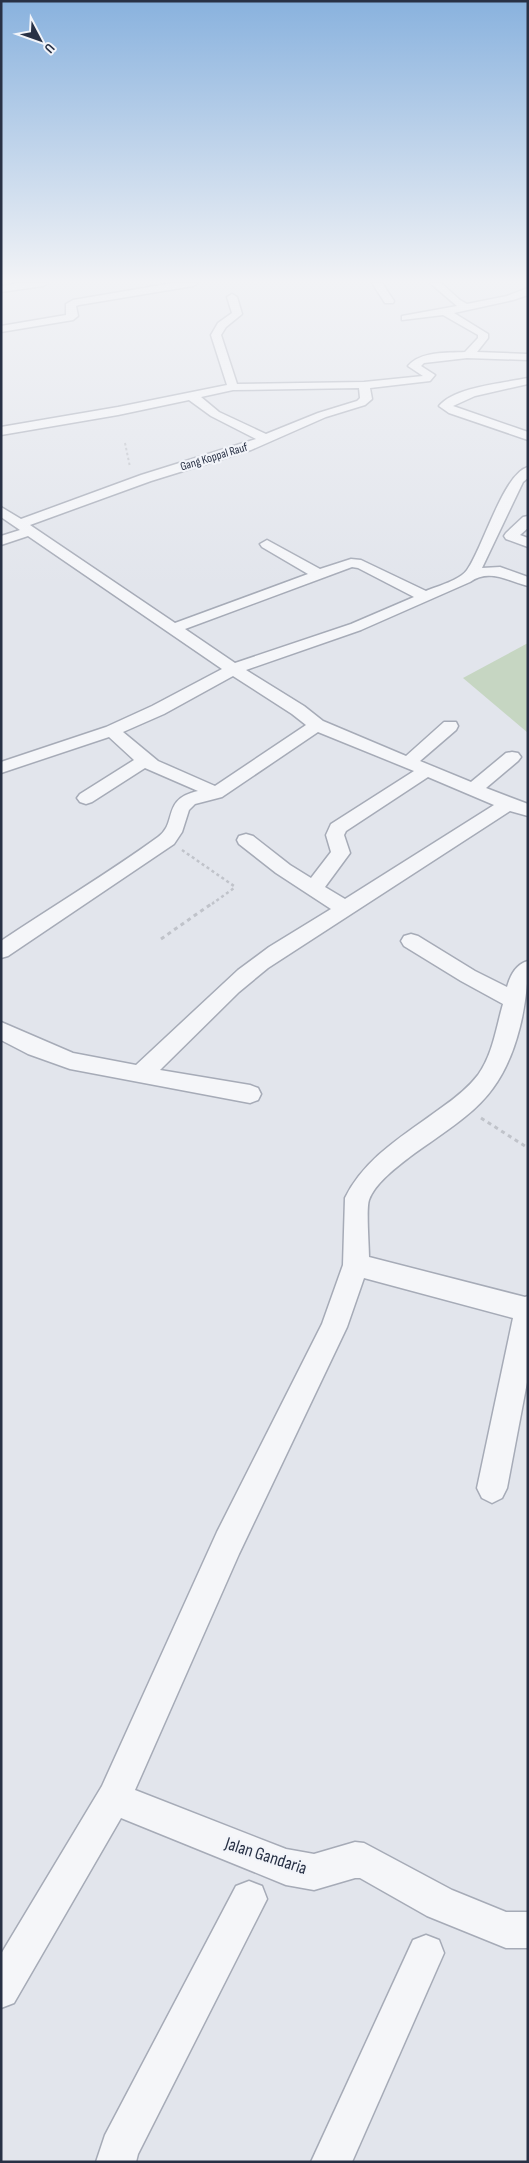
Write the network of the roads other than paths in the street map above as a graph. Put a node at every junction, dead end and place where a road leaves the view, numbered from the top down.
1 (232, 384) edge
2 (373, 384) edge
3 (515, 384) edge
4 (364, 385) junction
5 (233, 387) junction
6 (192, 396) junction
7 (1, 431) edge
8 (528, 436) edge
9 (266, 439) junction
10 (528, 471) edge
11 (1, 511) edge
12 (528, 520) edge
13 (24, 527) junction
14 (1, 541) edge
15 (267, 544) dead end
16 (523, 549) edge
17 (500, 571) junction
18 (473, 572) junction
19 (318, 574) junction
20 (528, 582) edge
21 (426, 597) junction
22 (175, 628) junction
23 (233, 669) junction
24 (317, 725) junction
25 (450, 726) dead end
26 (112, 731) junction
27 (512, 757) dead end
28 (146, 760) junction
29 (409, 762) junction
30 (1, 768) edge
31 (428, 770) junction
32 (473, 790) junction
33 (216, 793) junction
34 (86, 798) dead end
35 (508, 804) junction
36 (528, 810) edge
37 (246, 840) dead end
38 (314, 887) junction
39 (346, 909) junction
40 (411, 942) dead end
41 (1, 951) edge
42 (528, 968) edge
43 (514, 1000) junction
44 (1, 1030) edge
45 (140, 1076) junction
46 (250, 1094) dead end
47 (356, 1265) junction
48 (528, 1309) edge
49 (492, 1488) dead end
50 (114, 1798) junction
51 (248, 1899) dead end
52 (528, 1930) edge
53 (426, 1953) dead end
54 (3, 1981) edge
55 (116, 2162) edge
56 (331, 2162) edge

1 - 5 street
2 - 4 street
3 - 8 street
4 - 5 street
4 - 9 street, Gang Koppal Rauf
5 - 6 street
6 - 7 street
6 - 9 street
9 - 13 street, Gang Koppal Rauf
10 - 18 street
11 - 13 street
12 - 16 street
13 - 14 street, Gang Koppal Rauf
13 - 22 street
15 - 19 street
16 - 17 street
17 - 18 street
17 - 20 street
18 - 21 street
19 - 21 street
19 - 22 street
21 - 23 street
22 - 23 street
23 - 24 street
23 - 26 street
24 - 29 street
24 - 33 street
25 - 29 street
26 - 28 street
26 - 30 street
27 - 32 street
28 - 33 street
28 - 34 street
29 - 31 street
31 - 32 street
31 - 38 street
32 - 35 street
33 - 41 street
35 - 36 street
35 - 39 street
37 - 38 street
38 - 39 street
39 - 45 street
40 - 43 street
42 - 43 street
43 - 47 street
44 - 45 street
45 - 46 street
47 - 48 street
47 - 50 street
48 - 49 street
50 - 52 street, Jalan Gandaria
50 - 54 street
51 - 55 street
53 - 56 street

